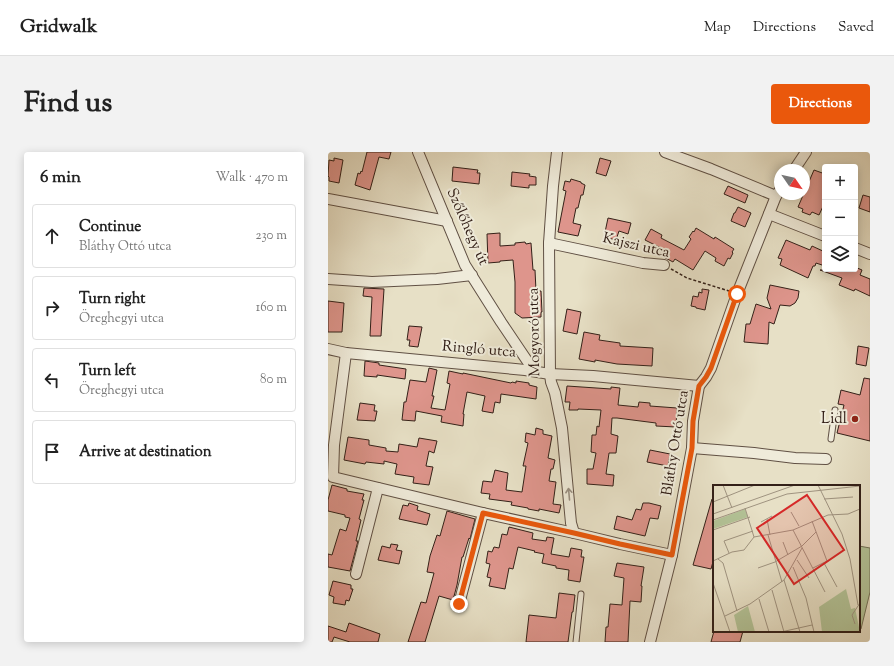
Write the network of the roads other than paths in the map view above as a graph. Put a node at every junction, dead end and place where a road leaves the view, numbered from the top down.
1 (418, 152) edge
2 (557, 152) edge
3 (665, 152) edge
4 (806, 152) edge
5 (798, 164) edge
6 (774, 192) edge
7 (328, 199) edge
8 (775, 200) edge
9 (769, 214) junction
10 (447, 221) junction
11 (822, 235) edge
12 (549, 243) junction
13 (858, 249) edge
14 (870, 254) edge
15 (664, 265) road end
16 (472, 275) junction
17 (328, 279) edge
18 (328, 349) edge
19 (346, 353) junction
20 (534, 370) junction
21 (550, 374) junction
22 (699, 386) junction
23 (835, 410) dead end
24 (831, 439) dead end
25 (331, 445) edge
26 (692, 448) junction
27 (826, 459) dead end
28 (378, 488) junction
29 (483, 513) junction
30 (574, 533) junction
31 (672, 555) junction
32 (356, 574) dead end
33 (581, 594) dead end
34 (459, 604) dead end
35 (576, 642) edge
36 (650, 642) edge

1 - 10 street, Szőlőhegy út
2 - 12 street, Mogyoró utca
3 - 6 street
4 - 5 street
7 - 10 street
8 - 9 street, Bláthy Ottó utca
9 - 11 street
9 - 22 street, Bláthy Ottó utca
10 - 16 street, Szőlőhegy út
12 - 15 street, Kajszi utca
12 - 21 street, Mogyoró utca
13 - 14 street
16 - 17 street
16 - 20 street, Szőlőhegy út
18 - 19 street, Ringló utca
19 - 20 street, Ringló utca
19 - 25 street
20 - 21 street, Ringló utca
21 - 22 street, Ringló utca
30 -> 21 street, Mogyoró utca
22 - 26 street, Bláthy Ottó utca
23 - 24 lane
25 - 28 street
26 - 27 street
26 - 31 street, Bláthy Ottó utca
28 - 29 street
28 - 32 street
29 - 30 street
29 - 34 street
30 - 31 street
31 - 36 street, Bláthy Ottó utca
33 - 35 lane

